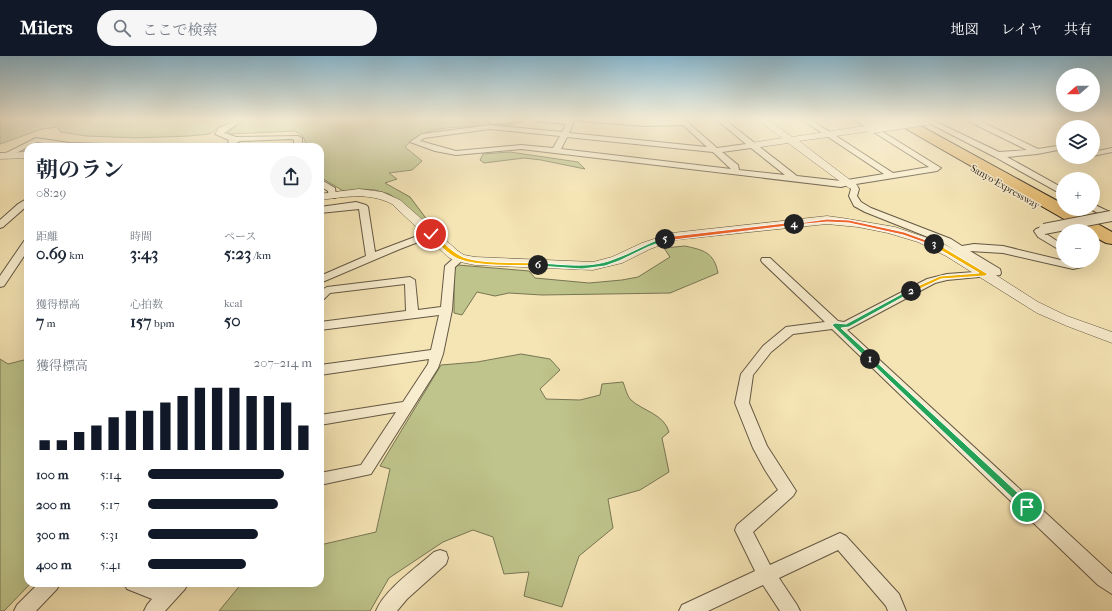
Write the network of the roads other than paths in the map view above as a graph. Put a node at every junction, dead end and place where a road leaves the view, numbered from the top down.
1 (424, 145) edge
2 (559, 145) edge
3 (668, 145) edge
4 (711, 145) edge
5 (754, 145) joint
6 (799, 145) edge
7 (845, 145) edge
8 (899, 145) edge
9 (931, 145) edge
10 (945, 145) edge
11 (979, 145) edge
12 (1023, 145) edge
13 (24, 146) edge
14 (1056, 148) edge
15 (717, 150) junction
16 (1112, 150) edge
17 (556, 151) junction
18 (1037, 152) junction
19 (1100, 152) edge
20 (998, 155) junction
21 (1011, 155) junction
22 (1056, 155) edge
23 (2, 156) edge
24 (24, 156) edge
25 (735, 172) junction
26 (890, 176) junction
27 (794, 178) junction
28 (851, 184) junction
29 (324, 185) edge
30 (1056, 188) edge
31 (326, 196) edge
32 (1047, 202) junction
33 (24, 204) edge
34 (324, 209) edge
35 (1100, 210) edge
36 (1112, 216) edge
37 (1069, 224) edge
38 (1070, 224) edge
39 (0, 225) edge
40 (1056, 227) edge
41 (431, 234) junction
42 (1112, 236) edge
43 (1112, 239) edge
44 (1100, 242) edge
45 (1056, 245) edge
46 (24, 249) edge
47 (1112, 249) edge
48 (962, 250) junction
49 (373, 257) junction
50 (460, 258) junction
51 (766, 260) dead end
52 (1056, 262) edge
53 (985, 274) junction
54 (324, 278) edge
55 (0, 284) edge
56 (324, 293) edge
57 (446, 310) junction
58 (412, 313) junction
59 (324, 325) edge
60 (835, 325) junction
61 (1112, 338) edge
62 (437, 354) junction
63 (324, 369) edge
64 (406, 408) junction
65 (324, 419) edge
66 (324, 478) edge
67 (440, 558) dead end
68 (766, 574) junction
69 (1112, 585) edge
70 (47, 587) edge
71 (159, 587) edge
72 (173, 589) edge
73 (23, 611) edge
74 (153, 611) edge
75 (385, 611) edge
76 (688, 611) edge
77 (791, 611) edge
78 (897, 611) edge

1 - 17 street
2 - 17 street
3 - 15 street
4 - 15 street
5 - 15 street
5 - 27 street
6 - 28 street
7 - 26 street
8 - 26 street
9 - 37 highway, Sanyo Expressway
10 - 32 highway, Sanyo Expressway
11 - 20 street
12 - 18 street
13 - 23 street
14 - 18 street
15 - 25 street
16 - 19 street
17 - 25 street
18 - 21 street
20 - 21 street
20 - 30 street
21 - 22 street
23 - 24 street
25 - 27 street
26 - 28 street
27 - 28 street
28 - 48 street
29 - 31 street
31 - 41 street
32 - 42 highway
32 - 43 highway, Sanyo Expressway
33 - 39 street
34 - 49 street
35 - 36 street
36 - 38 street, bridge
40 - 45 street, bridge
41 - 49 street
41 - 50 street
44 - 47 highway
46 - 55 street
48 - 52 street
48 - 53 street
49 - 54 street
50 - 53 street
50 - 57 street
51 - 60 street
53 - 60 street
53 - 61 street
56 - 58 street
57 - 58 street
57 - 62 street
58 - 59 street
60 - 68 street
60 - 69 street
62 - 63 street
62 - 64 street
64 - 65 street
64 - 66 street
67 - 75 street
68 - 76 street
68 - 77 street
68 - 78 street
70 - 73 street
71 - 72 street
72 - 74 street

